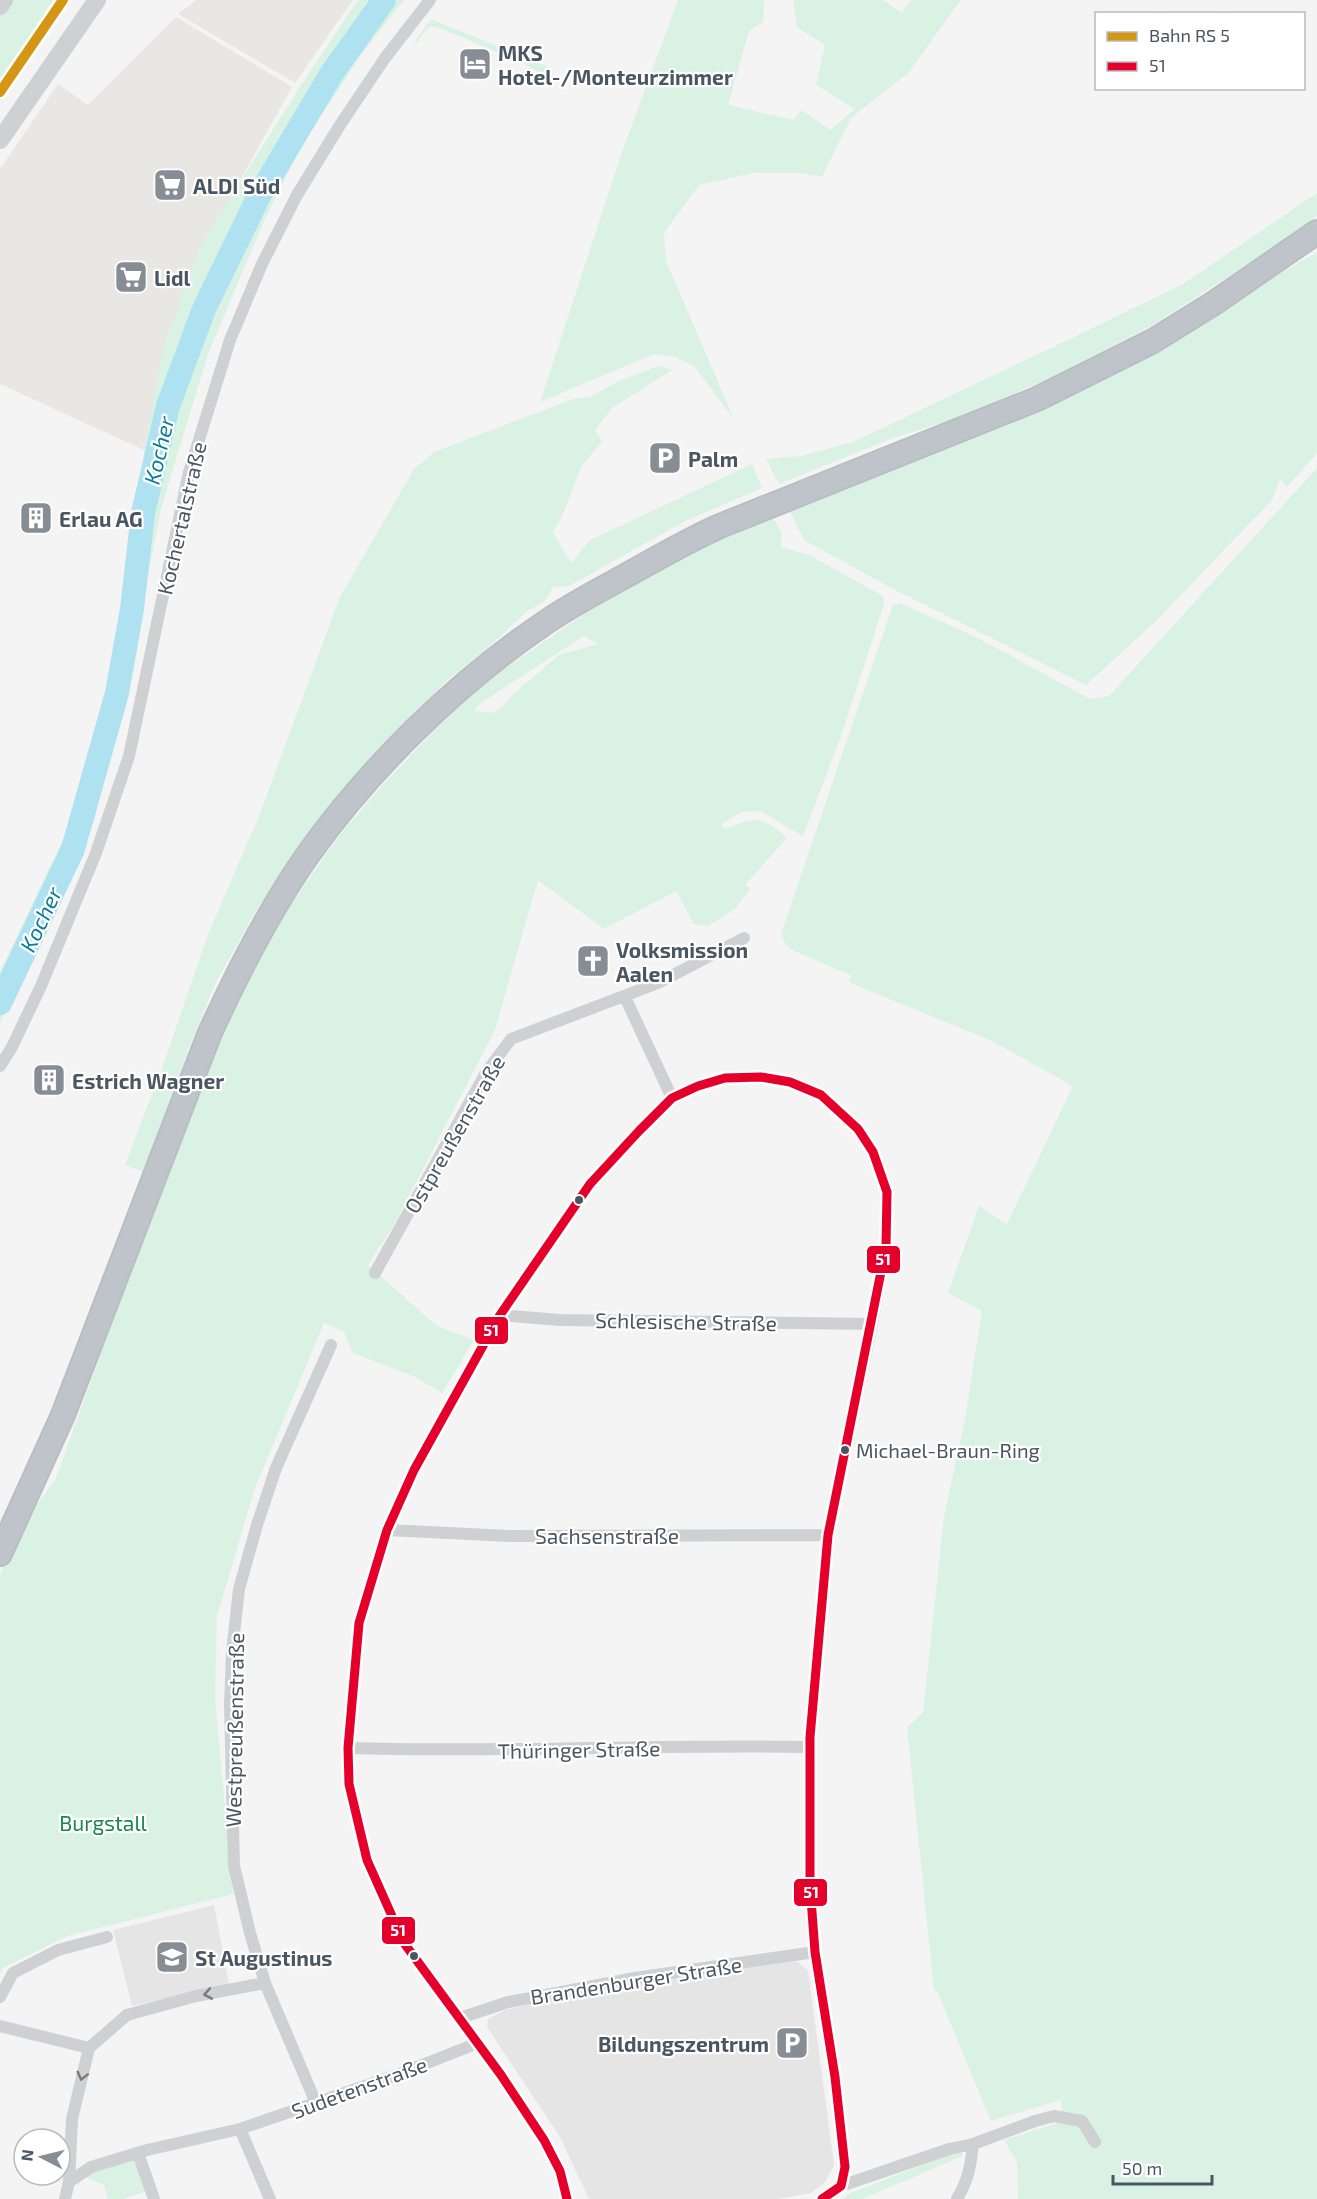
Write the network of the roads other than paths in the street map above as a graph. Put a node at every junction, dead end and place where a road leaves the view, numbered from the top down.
1 (4, 0) edge
2 (97, 0) edge
3 (430, 0) edge
4 (0, 6) edge
5 (0, 141) edge
6 (1317, 232) edge
7 (744, 938) dead end
8 (625, 997) junction
9 (0, 1066) edge
10 (672, 1098) junction
11 (375, 1273) dead end
12 (500, 1315) junction
13 (872, 1324) junction
14 (331, 1345) dead end
15 (387, 1530) junction
16 (828, 1534) junction
17 (0, 1554) edge
18 (810, 1748) junction
19 (348, 1749) junction
20 (107, 1937) dead end
21 (815, 1952) junction
22 (265, 1983) junction
23 (0, 1997) edge
24 (460, 2018) junction
25 (0, 2026) edge
26 (478, 2043) junction
27 (89, 2048) junction
28 (316, 2103) junction
29 (72, 2127) edge
30 (240, 2129) junction
31 (1095, 2142) dead end
32 (973, 2144) junction
33 (138, 2153) junction
34 (72, 2180) edge
35 (841, 2186) junction
36 (154, 2199) edge
37 (270, 2199) edge
38 (567, 2199) edge
39 (822, 2199) edge
40 (957, 2199) edge

1 - 4 street
2 - 5 street
3 - 9 street, Kochertalstraße
6 - 17 highway
7 - 8 street, Ostpreußenstraße
8 - 10 street
8 - 11 street, Ostpreußenstraße
10 - 12 street
10 - 13 street
12 - 13 street, Schlesische Straße
12 - 15 street
13 - 16 street
14 - 22 street, Westpreußenstraße
15 - 16 street, Sachsenstraße
15 - 19 street
16 - 18 street
18 - 19 street, Thüringer Straße
18 - 21 street
19 - 24 street
20 - 23 street
21 - 24 street, Brandenburger Straße
21 - 35 street
22 -> 27 street
22 - 28 street, Westpreußenstraße
24 - 26 street
25 - 27 street
26 - 28 street, Sudetenstraße
26 - 38 street
27 -> 29 street
28 - 30 street, Sudetenstraße
30 - 33 street, Sudetenstraße
30 - 37 street
31 - 32 street
32 - 35 street
32 - 40 street
33 - 34 street, Sudetenstraße
33 - 36 street
35 - 39 street

